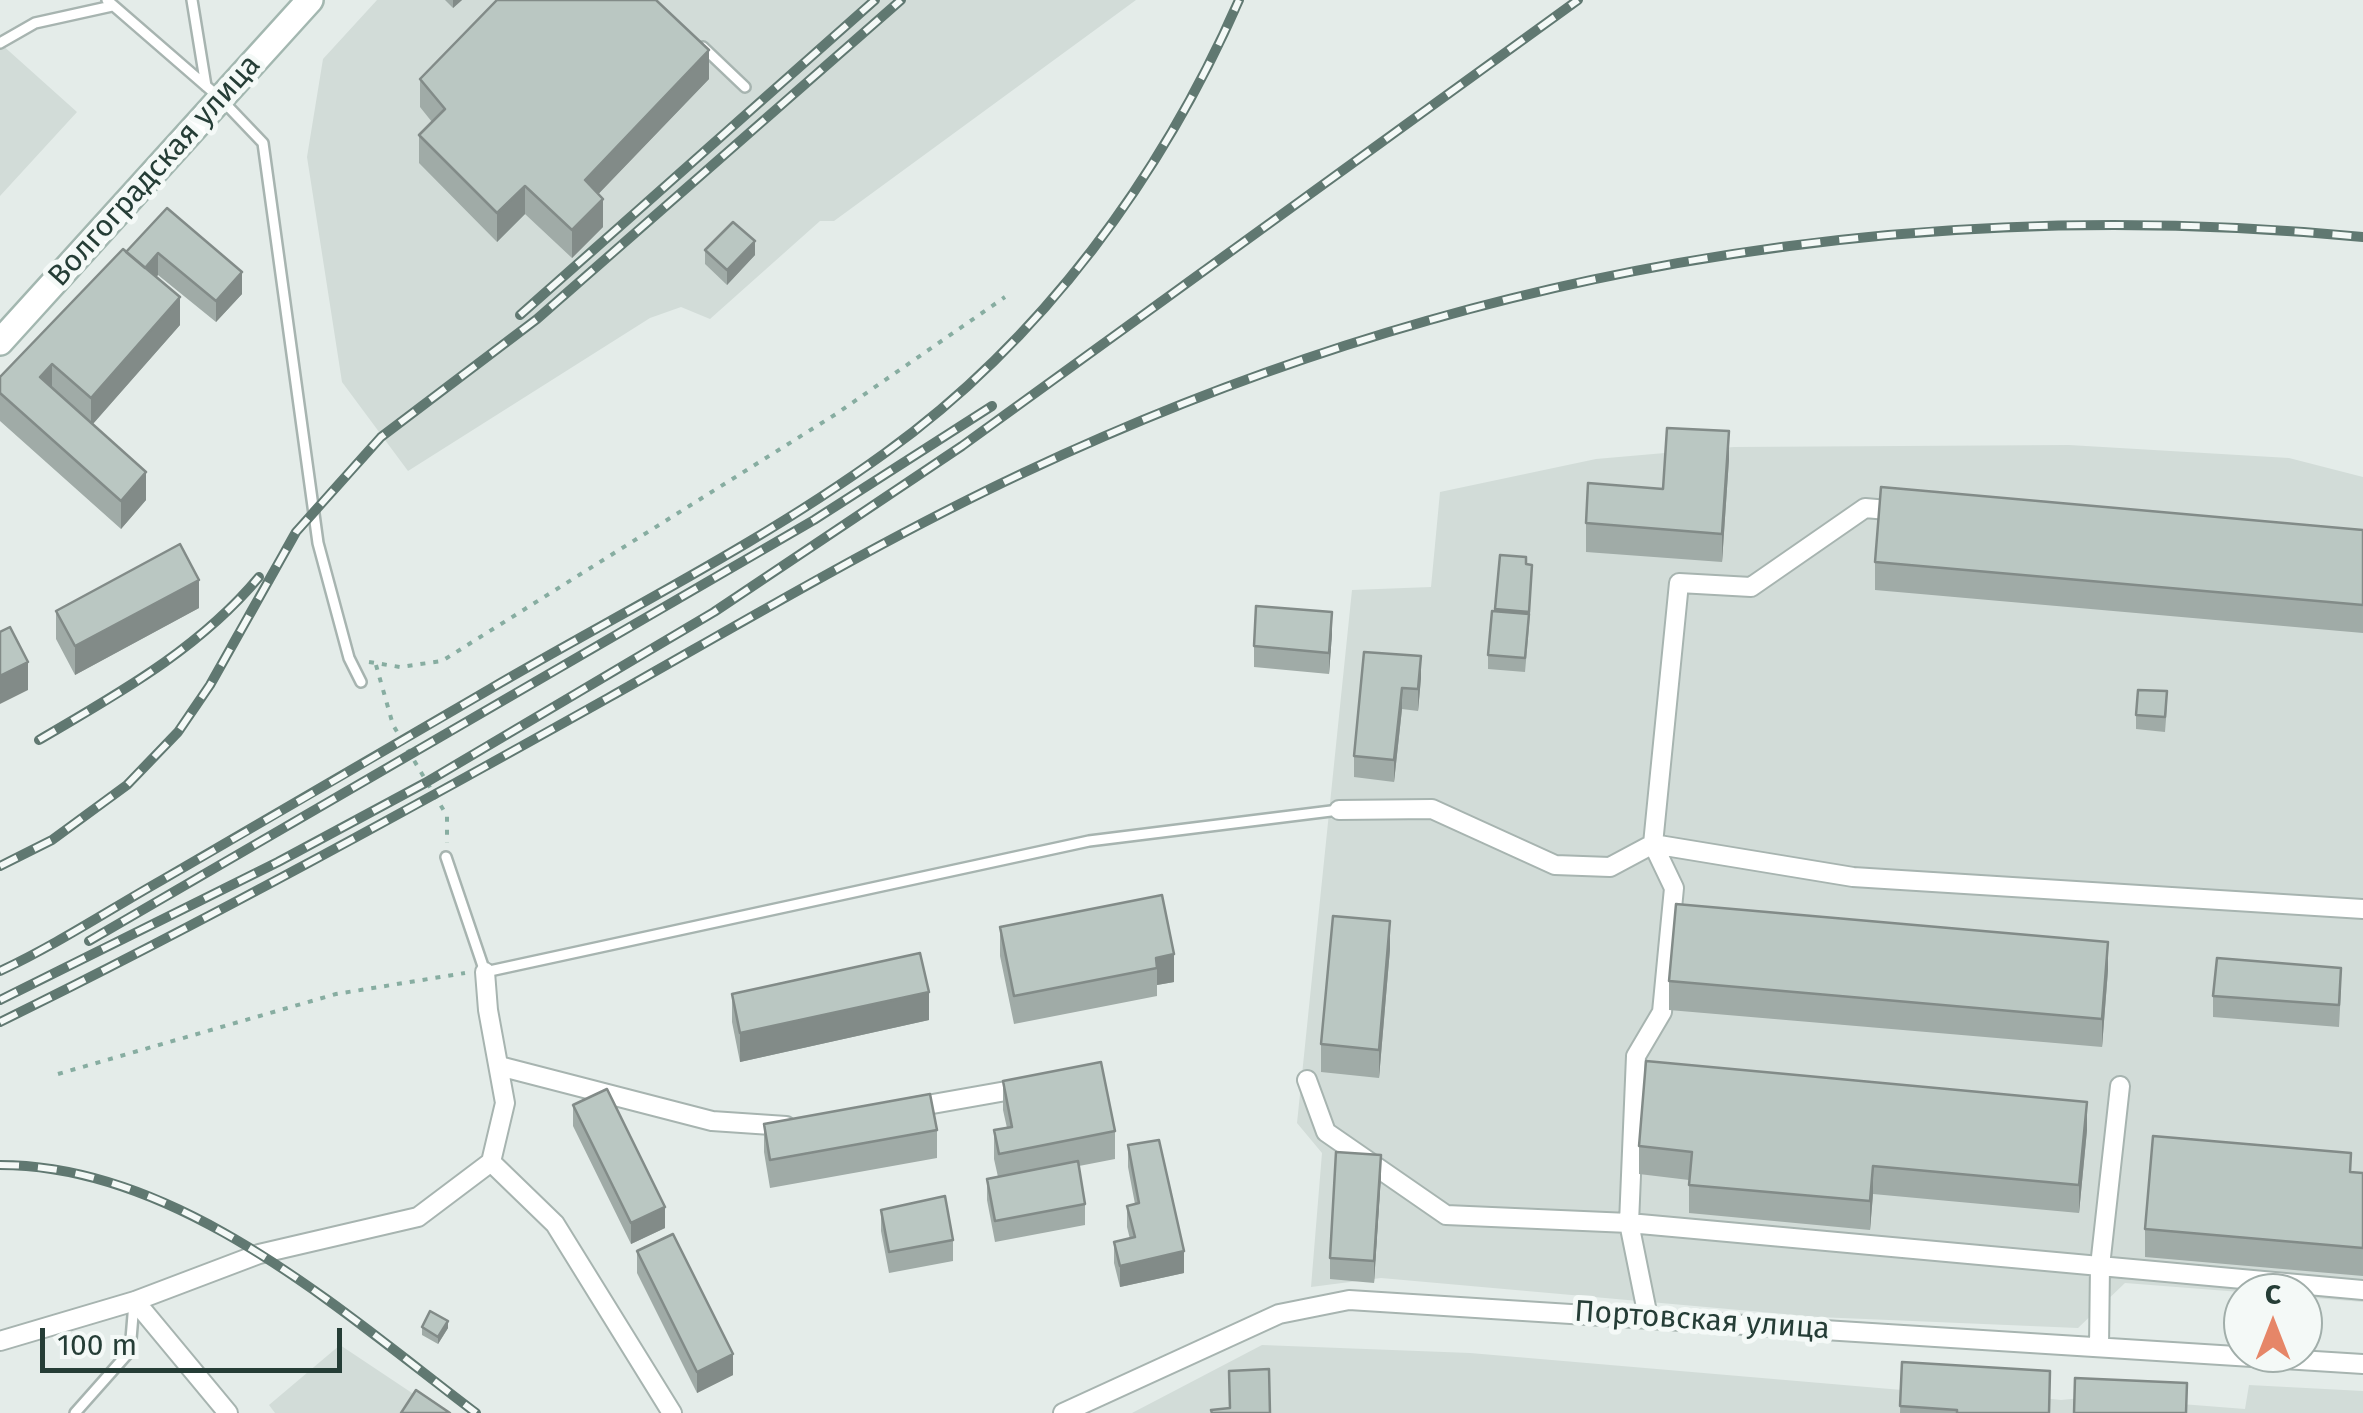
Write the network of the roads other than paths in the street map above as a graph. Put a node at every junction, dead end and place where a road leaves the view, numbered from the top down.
1 (192, 0) edge
2 (310, 0) edge
3 (110, 3) edge
4 (693, 37) edge
5 (0, 43) edge
6 (745, 87) dead end
7 (213, 92) junction
8 (0, 342) edge
9 (1922, 513) edge
10 (361, 682) dead end
11 (1339, 810) joint
12 (1653, 844) junction
13 (446, 857) road end
14 (2363, 909) edge
15 (484, 971) junction
16 (499, 1066) junction
17 (1307, 1080) dead end
18 (1037, 1085) edge
19 (2120, 1086) dead end
20 (899, 1110) edge
21 (801, 1127) edge
22 (491, 1162) junction
23 (1630, 1223) junction
24 (2100, 1266) junction
25 (2363, 1290) edge
26 (135, 1301) junction
27 (1648, 1318) junction
28 (0, 1341) edge
29 (2099, 1347) junction
30 (2363, 1364) edge
31 (76, 1413) edge
32 (228, 1413) edge
33 (672, 1413) edge
34 (1062, 1413) edge

1 - 7 lane
2 - 7 main road, Волгоградская улица
3 - 5 lane
3 - 7 lane
4 - 6 lane
7 - 8 main road, Волгоградская улица
7 - 10 lane
9 - 12 street
11 - 12 street
11 - 15 lane
12 - 14 street
12 - 23 street
13 - 15 lane
15 - 16 street
16 - 21 street
16 - 22 street
17 - 23 street
18 - 20 street
19 - 24 street
22 - 26 street
22 - 33 street
23 - 24 street
23 - 27 street
24 - 25 street
24 - 29 street
26 - 28 street
26 - 31 lane
26 - 32 street
27 - 29 street, Портовская улица
27 - 34 street, Портовская улица
29 - 30 street, Портовская улица

